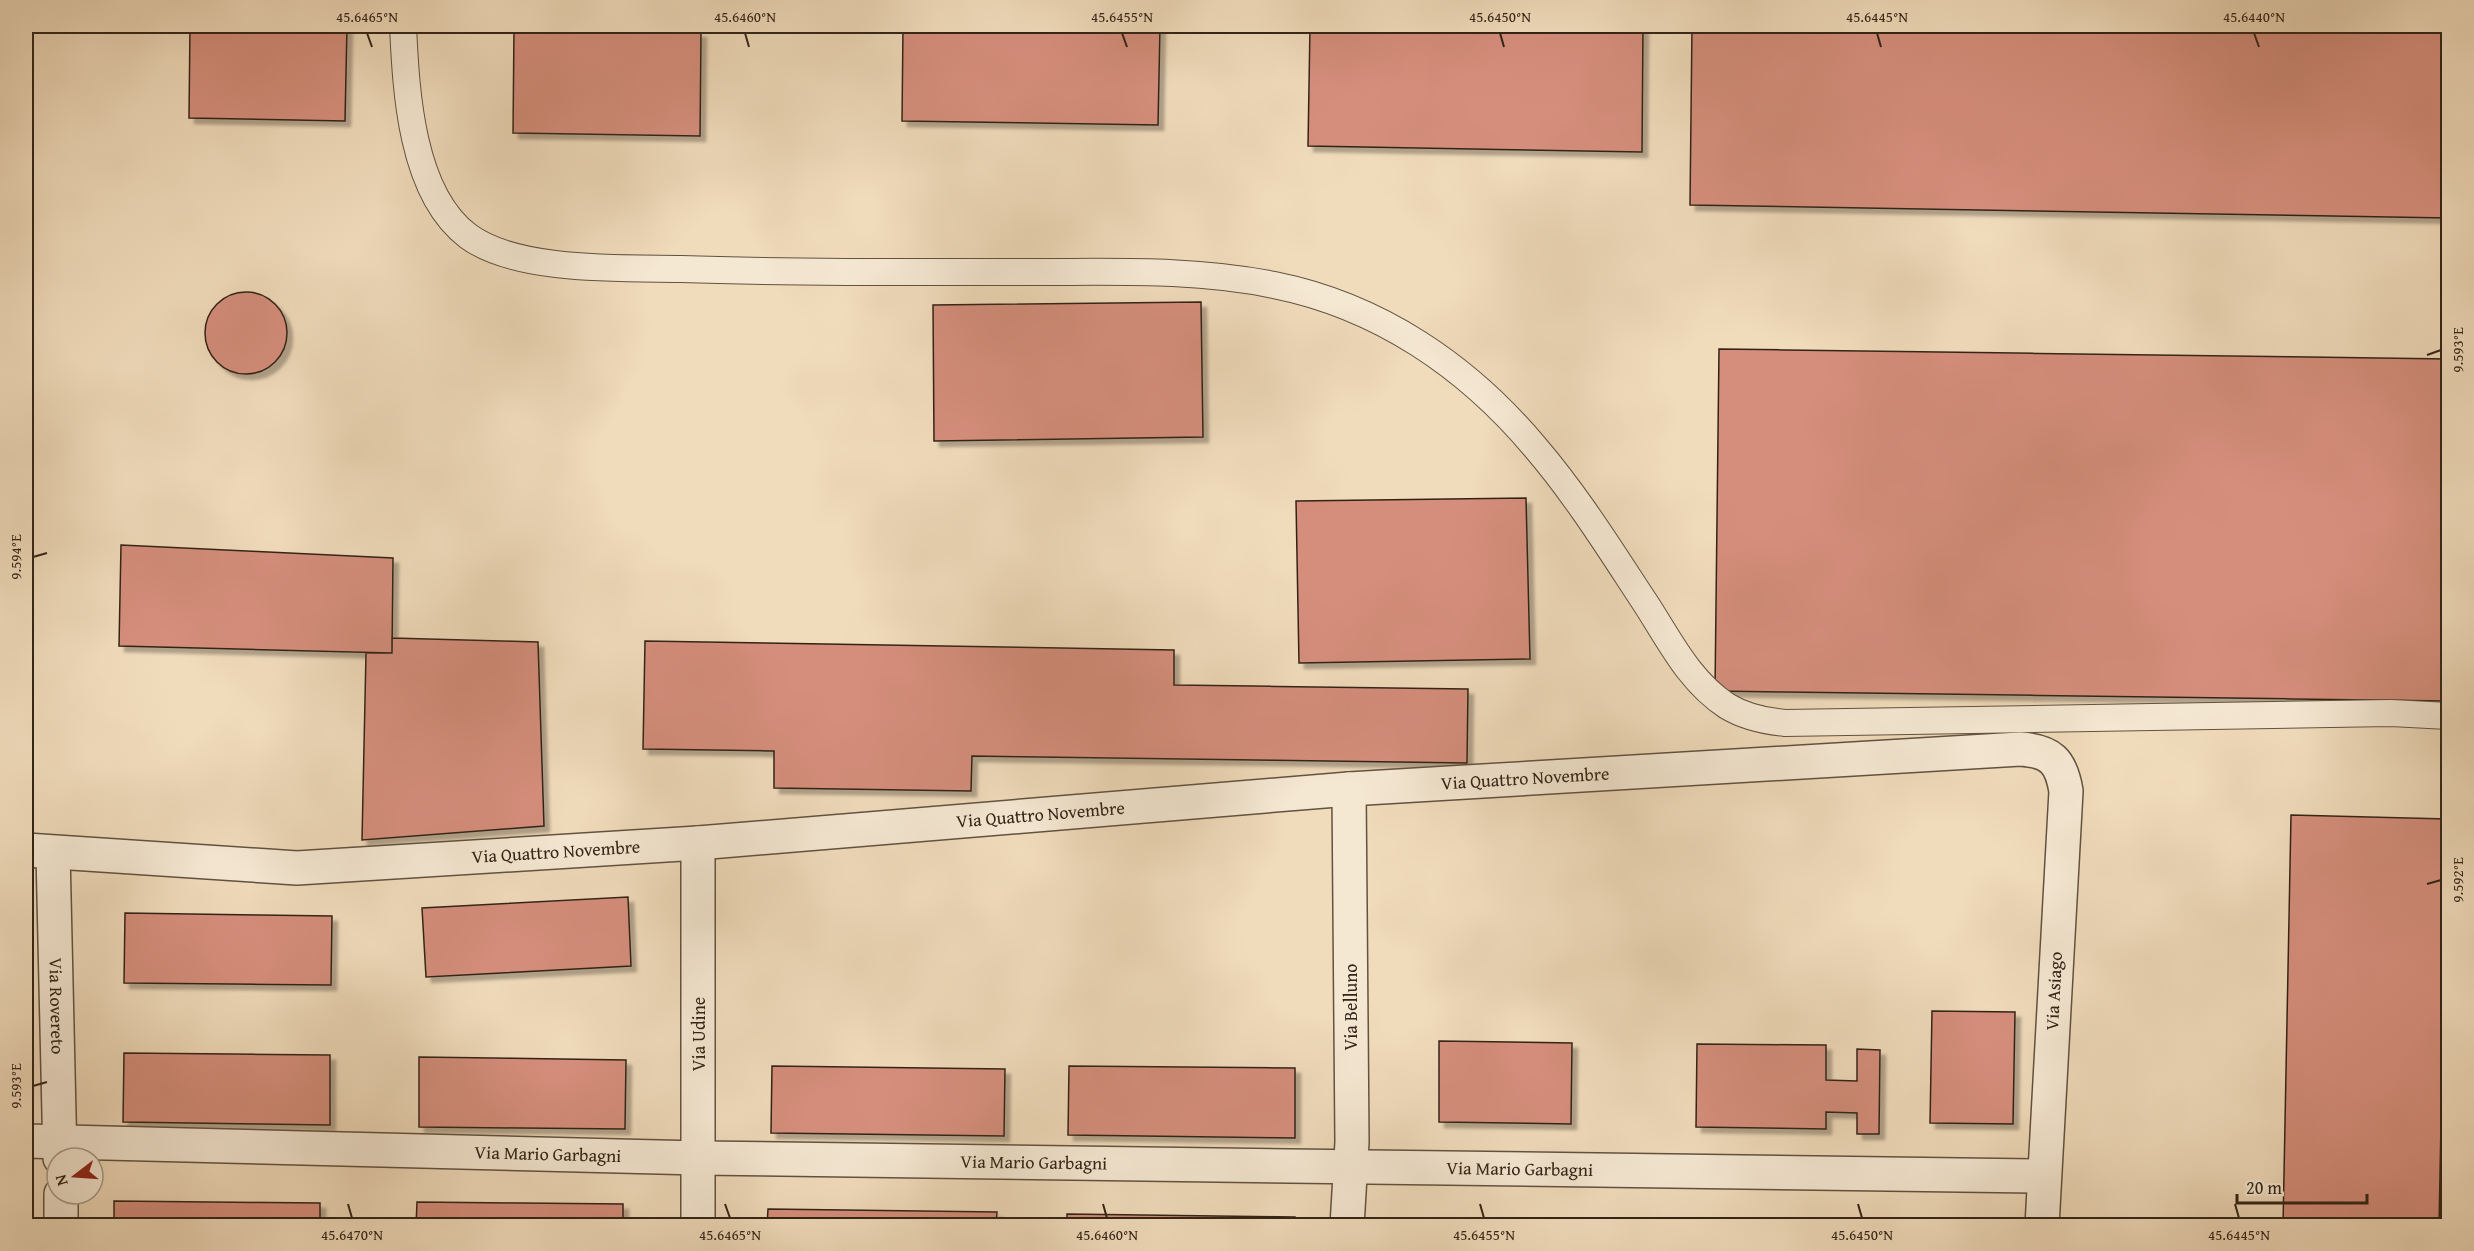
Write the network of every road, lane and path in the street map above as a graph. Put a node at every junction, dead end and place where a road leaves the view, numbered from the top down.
1 (403, 26) edge
2 (2448, 716) edge
3 (2054, 760) joint
4 (1349, 789) junction
5 (698, 843) junction
6 (39, 852) edge
7 (26, 1141) edge
8 (45, 1146) edge
9 (60, 1146) edge
10 (105, 1151) edge
11 (699, 1158) junction
12 (1351, 1167) junction
13 (2043, 1176) junction
14 (61, 1206) edge
15 (61, 1226) edge
16 (699, 1226) edge
17 (1347, 1226) edge
18 (2042, 1226) edge

1 - 2 lane
3 - 4 street, Via Quattro Novembre
3 - 13 street, Via Asiago
4 - 5 street, Via Quattro Novembre
4 - 12 street, Via Belluno
5 - 6 street, Via Quattro Novembre
5 - 11 street, Via Udine
6 - 9 street, Via Rovereto
7 - 8 street, Via Mario Garbagni
10 - 11 street, Via Mario Garbagni
11 - 12 street, Via Mario Garbagni
11 - 16 street, Via Udine
12 - 13 street, Via Mario Garbagni
12 - 17 street, Via Belluno
13 - 18 street, Via Asiago
14 - 15 street

